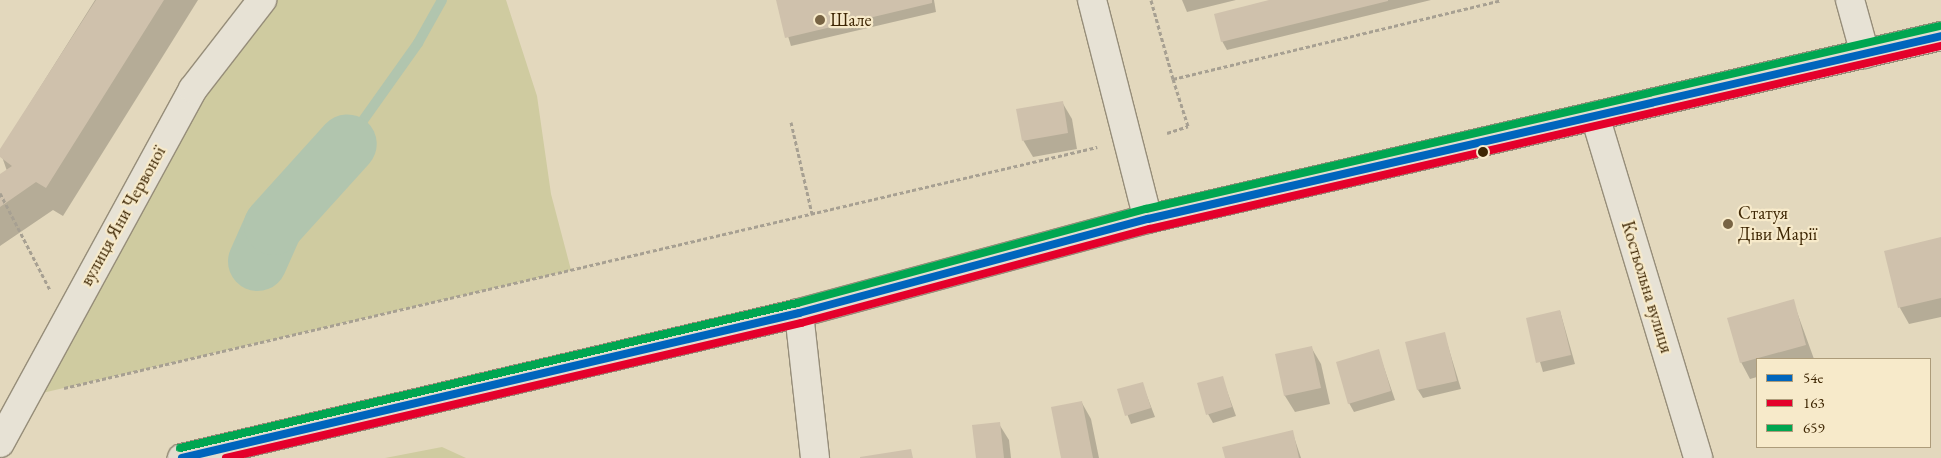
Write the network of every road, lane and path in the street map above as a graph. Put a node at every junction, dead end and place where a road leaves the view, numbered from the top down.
1 (262, 0) edge
2 (1092, 0) edge
3 (1151, 0) edge
4 (1501, 0) edge
5 (1850, 0) edge
6 (1941, 36) edge
7 (1865, 54) junction
8 (1173, 79) junction
9 (1595, 116) junction
10 (791, 122) dead end
11 (1167, 133) dead end
12 (1106, 145) dead end
13 (0, 193) edge
14 (812, 214) junction
15 (1148, 219) junction
16 (52, 295) dead end
17 (799, 313) junction
18 (25, 397) junction
19 (0, 442) edge
20 (224, 453) edge
21 (182, 458) edge
22 (815, 458) edge
23 (1698, 458) edge

1 - 18 street, вулиця Яни Червоної
2 - 15 street
3 - 8 path
4 - 8 path
5 - 7 street
6 - 7 main road
7 - 9 main road
8 - 11 path
9 - 15 main road
9 - 23 street, Костьольна вулиця
10 - 14 path
12 - 14 path
13 - 16 path
14 - 18 path
15 - 17 main road
17 - 20 main road
17 - 22 street
18 - 19 street, вулиця Яни Червоної
20 - 21 main road

